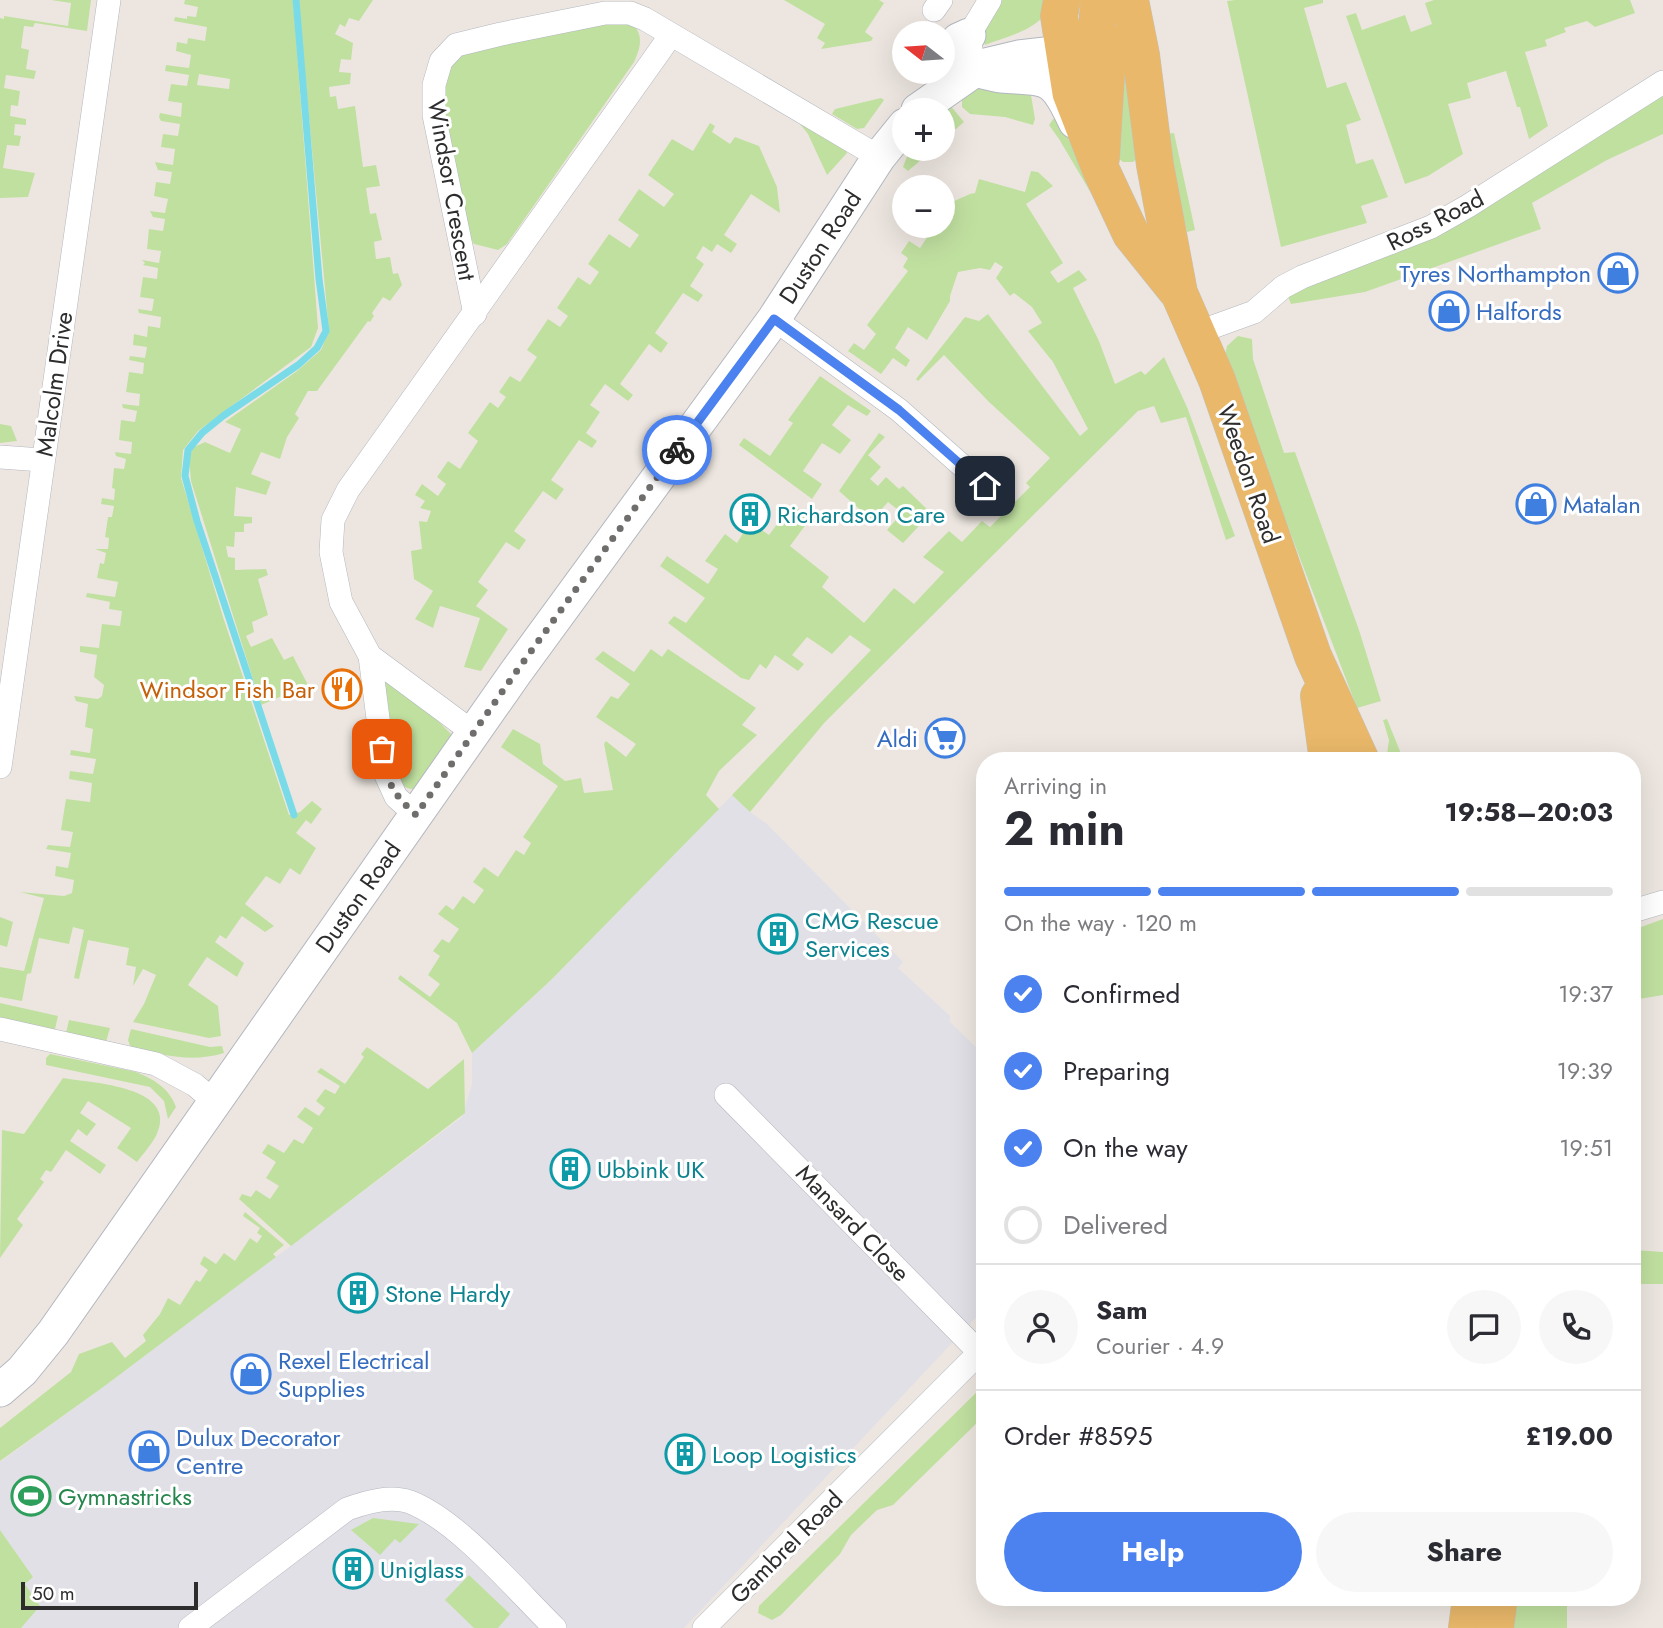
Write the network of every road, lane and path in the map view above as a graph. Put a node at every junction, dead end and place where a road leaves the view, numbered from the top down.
1 (109, 0) edge
2 (990, 0) edge
3 (1098, 0) edge
4 (1137, 4) edge
5 (1061, 8) edge
6 (671, 35) junction
7 (969, 35) junction
8 (956, 43) edge
9 (1080, 62) junction
10 (978, 68) junction
11 (1663, 82) edge
12 (1146, 97) junction
13 (934, 98) edge
14 (892, 141) edge
15 (879, 157) junction
16 (1154, 165) junction
17 (1102, 173) junction
18 (1179, 293) junction
19 (475, 314) junction
20 (774, 319) junction
21 (1196, 333) junction
22 (0, 457) edge
23 (42, 460) junction
24 (985, 486) dead end
25 (370, 656) junction
26 (1313, 656) junction
27 (474, 733) junction
28 (1327, 752) edge
29 (1357, 752) edge
30 (0, 767) edge
31 (416, 815) junction
32 (1663, 902) edge
33 (1641, 909) edge
34 (0, 1029) edge
35 (726, 1095) dead end
36 (215, 1102) junction
37 (976, 1343) edge
38 (976, 1355) edge
39 (0, 1390) edge
40 (1471, 1606) edge
41 (1498, 1606) edge
42 (191, 1628) edge
43 (555, 1628) edge
44 (704, 1628) edge
45 (1467, 1628) edge
46 (1495, 1628) edge

1 - 23 street, Malcolm Drive
2 - 7 street
3 - 9 main road
4 - 9 main road
4 - 12 main road, Weedon Road
5 - 9 main road, Weedon Road
5 - 10 street
6 - 15 street, Windsor Crescent
6 - 19 street, Windsor Crescent
6 - 19 street, Windsor Crescent
7 - 8 street
7 - 10 street
9 - 10 street
9 - 12 main road
9 - 17 main road, Weedon Road
10 - 13 street
11 - 21 street, Ross Road
12 - 16 main road, Weedon Road
14 - 15 street, Duston Road
15 - 20 street, Duston Road
16 - 17 main road
16 - 18 main road, Weedon Road
17 - 18 main road, Weedon Road
18 - 21 main road, Weedon Road
19 - 25 street, Windsor Crescent
20 - 24 street
20 - 27 street, Duston Road
21 - 26 main road, Weedon Road
22 - 23 street
23 - 30 street, Malcolm Drive
25 - 27 street, Windsor Crescent
25 - 31 street, Windsor Crescent
26 - 28 main road, Weedon Road
26 - 29 main road, Weedon Road
27 - 31 street, Duston Road
31 - 36 street, Duston Road
32 - 33 street
34 - 36 street
35 - 37 street, Mansard Close
36 - 39 street, Duston Road
38 - 44 street, Gambrel Road
40 - 45 main road
41 - 46 main road
42 - 43 street

